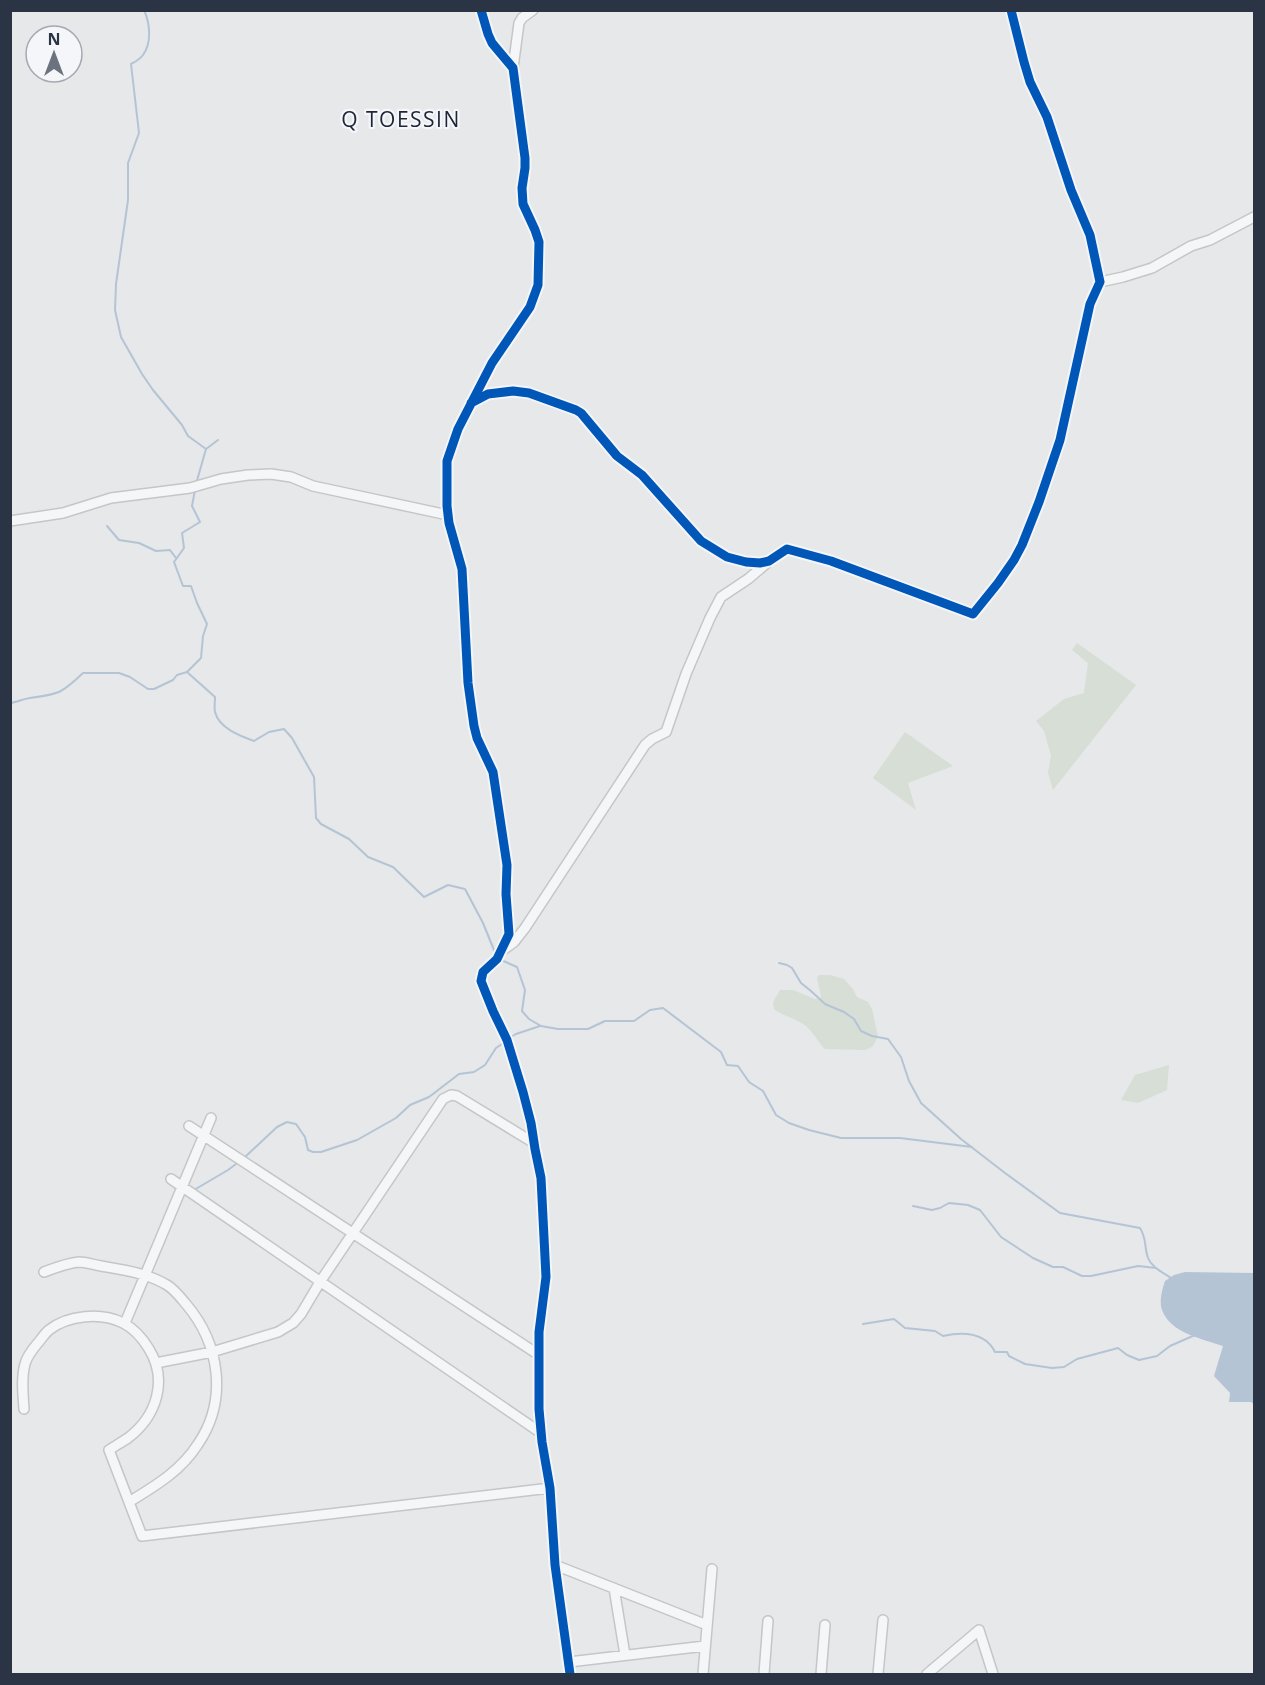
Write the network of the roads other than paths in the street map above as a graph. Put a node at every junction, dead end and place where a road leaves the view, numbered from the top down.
1 (481, 10) edge
2 (533, 10) edge
3 (1011, 10) edge
4 (513, 68) junction
5 (1254, 217) edge
6 (1100, 282) junction
7 (471, 403) junction
8 (448, 515) junction
9 (10, 521) edge
10 (769, 561) junction
11 (501, 951) junction
12 (210, 1118) dead end
13 (189, 1126) dead end
14 (203, 1136) junction
15 (534, 1143) junction
16 (171, 1179) dead end
17 (182, 1187) junction
18 (353, 1233) junction
19 (44, 1272) dead end
20 (146, 1275) junction
21 (320, 1282) junction
22 (125, 1323) junction
23 (212, 1352) junction
24 (539, 1355) junction
25 (156, 1363) junction
26 (24, 1409) dead end
27 (541, 1433) junction
28 (550, 1488) junction
29 (129, 1502) junction
30 (555, 1565) junction
31 (712, 1569) dead end
32 (614, 1588) junction
33 (883, 1620) dead end
34 (768, 1621) dead end
35 (707, 1625) junction
36 (825, 1625) dead end
37 (705, 1646) junction
38 (625, 1655) junction
39 (569, 1662) junction
40 (570, 1674) edge
41 (703, 1674) edge
42 (764, 1674) edge
43 (821, 1674) edge
44 (878, 1674) edge
45 (927, 1674) edge
46 (993, 1674) edge

1 - 4 street
2 - 4 street
3 - 6 street
4 - 7 street
5 - 6 street
6 - 10 street
7 - 8 street
7 - 10 street
8 - 9 street
8 - 11 street
10 - 11 street
11 - 15 street
12 - 14 street
13 - 14 street
14 - 17 street
14 - 18 street
15 - 18 street
15 - 24 street
16 - 17 street
17 - 20 street
17 - 21 street
18 - 21 street
18 - 24 street
19 - 20 street
20 - 22 street
20 - 23 street
21 - 23 street
21 - 27 street
22 - 25 street
22 - 26 street
23 - 25 street
23 - 29 street
24 - 27 street
25 - 29 street
27 - 28 street
28 - 29 street
28 - 30 street
30 - 32 street
30 - 39 street
31 - 35 street
32 - 35 street
32 - 38 street
33 - 44 street
34 - 42 street
35 - 37 street
36 - 43 street
37 - 38 street
37 - 41 street
38 - 39 street
39 - 40 street
45 - 46 street

